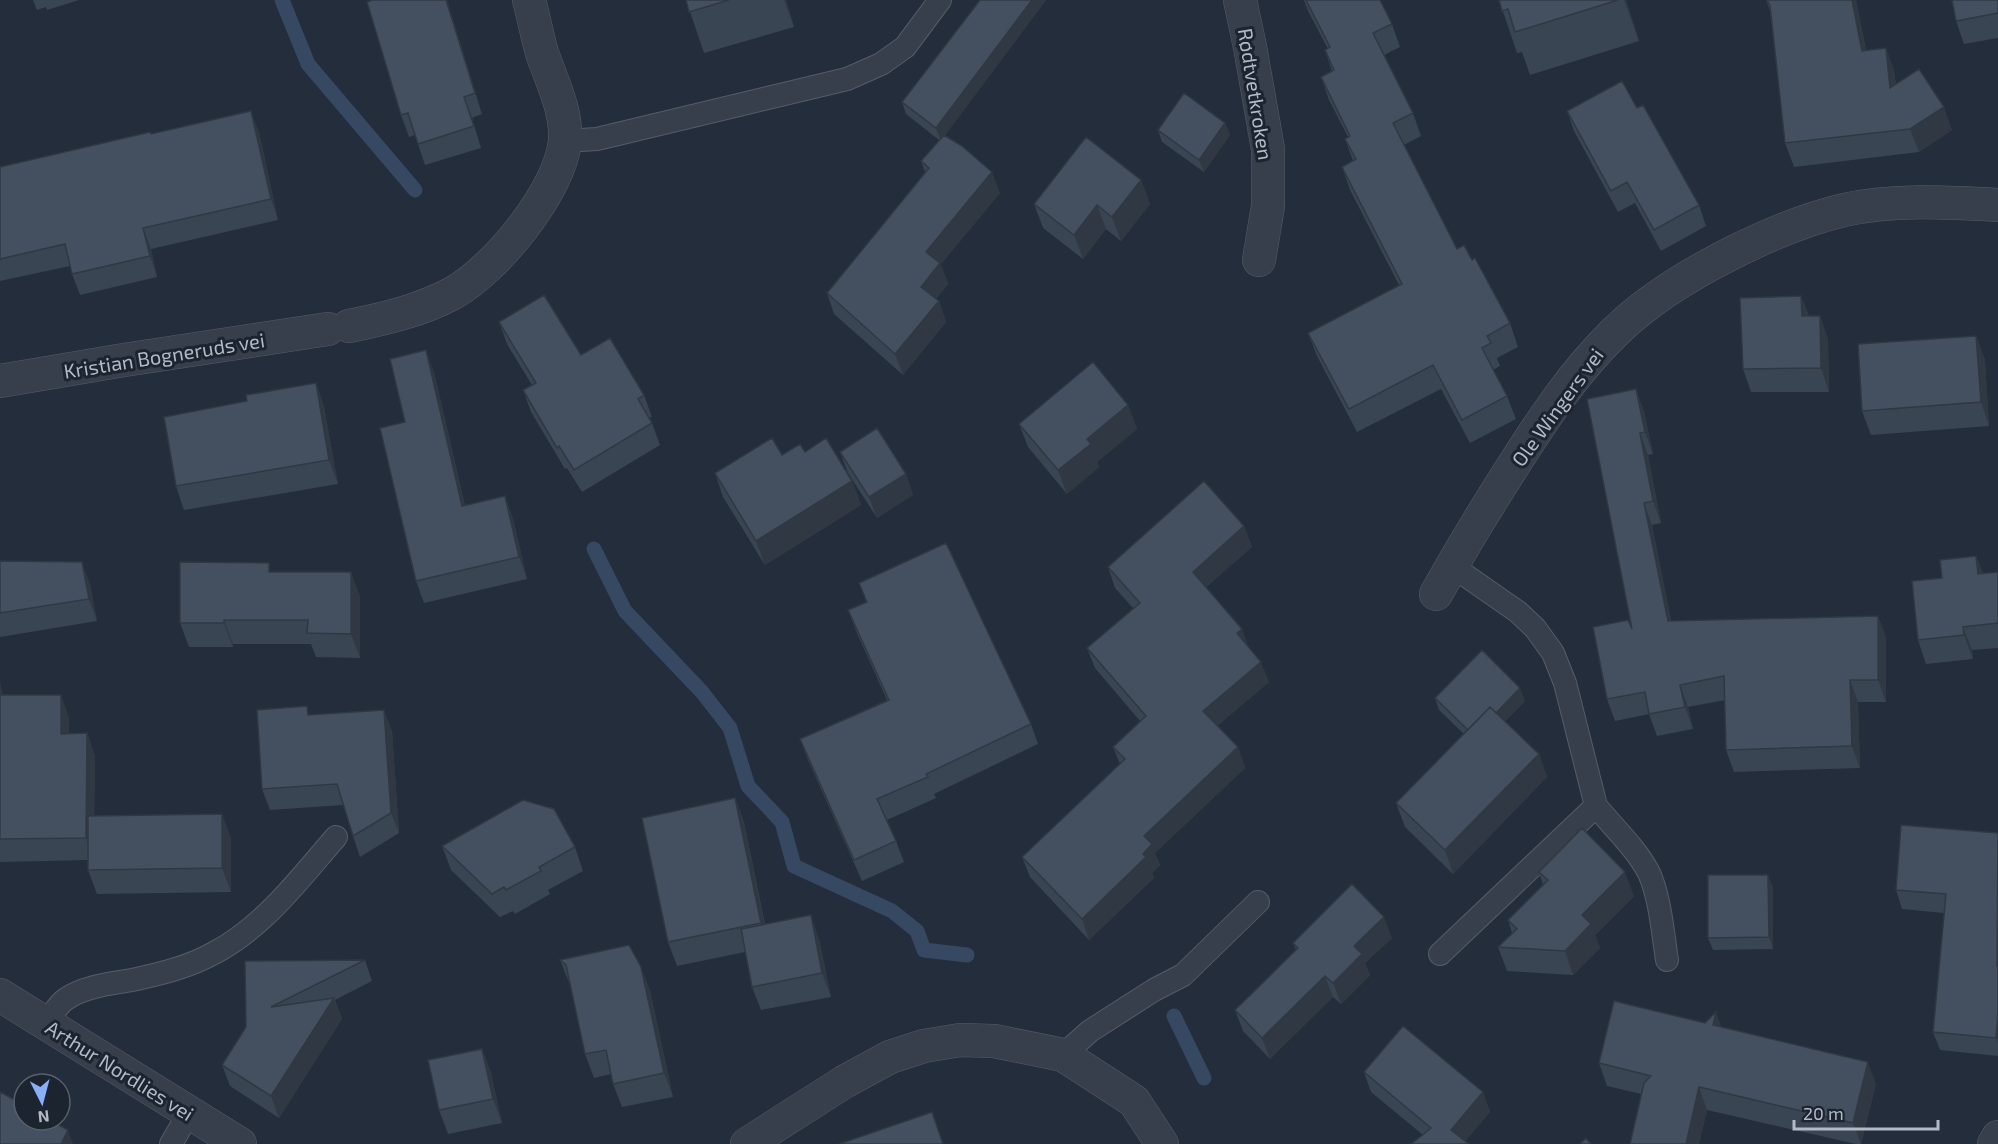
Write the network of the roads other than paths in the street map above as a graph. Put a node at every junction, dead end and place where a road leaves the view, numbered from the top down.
1 (529, 0) edge
2 (940, 0) edge
3 (1240, 0) edge
4 (565, 141) junction
5 (1998, 204) edge
6 (1259, 260) dead end
7 (0, 381) edge
8 (1452, 566) junction
9 (1436, 594) dead end
10 (1596, 806) junction
11 (336, 837) dead end
12 (1258, 902) dead end
13 (1440, 954) dead end
14 (1667, 960) dead end
15 (0, 995) edge
16 (46, 1023) junction
17 (1063, 1055) junction
18 (189, 1113) junction
19 (1998, 1137) edge
20 (171, 1144) edge
21 (240, 1144) edge
22 (747, 1144) edge
23 (1162, 1144) edge
24 (1994, 1144) edge

1 - 4 street, Kristian Bogneruds vei
2 - 4 lane
3 - 6 street, Rødtvetkroken
4 - 7 street, Kristian Bogneruds vei
5 - 8 street, Ole Wingers vei
8 - 9 street, Ole Wingers vei
8 - 10 lane
10 - 13 lane
10 - 14 lane
11 - 16 lane
12 - 17 lane
15 - 16 street, Arthur Nordlies vei
16 - 18 street, Arthur Nordlies vei
17 - 22 street
17 - 23 street
18 - 20 lane
18 - 21 street, Arthur Nordlies vei
19 - 24 street

